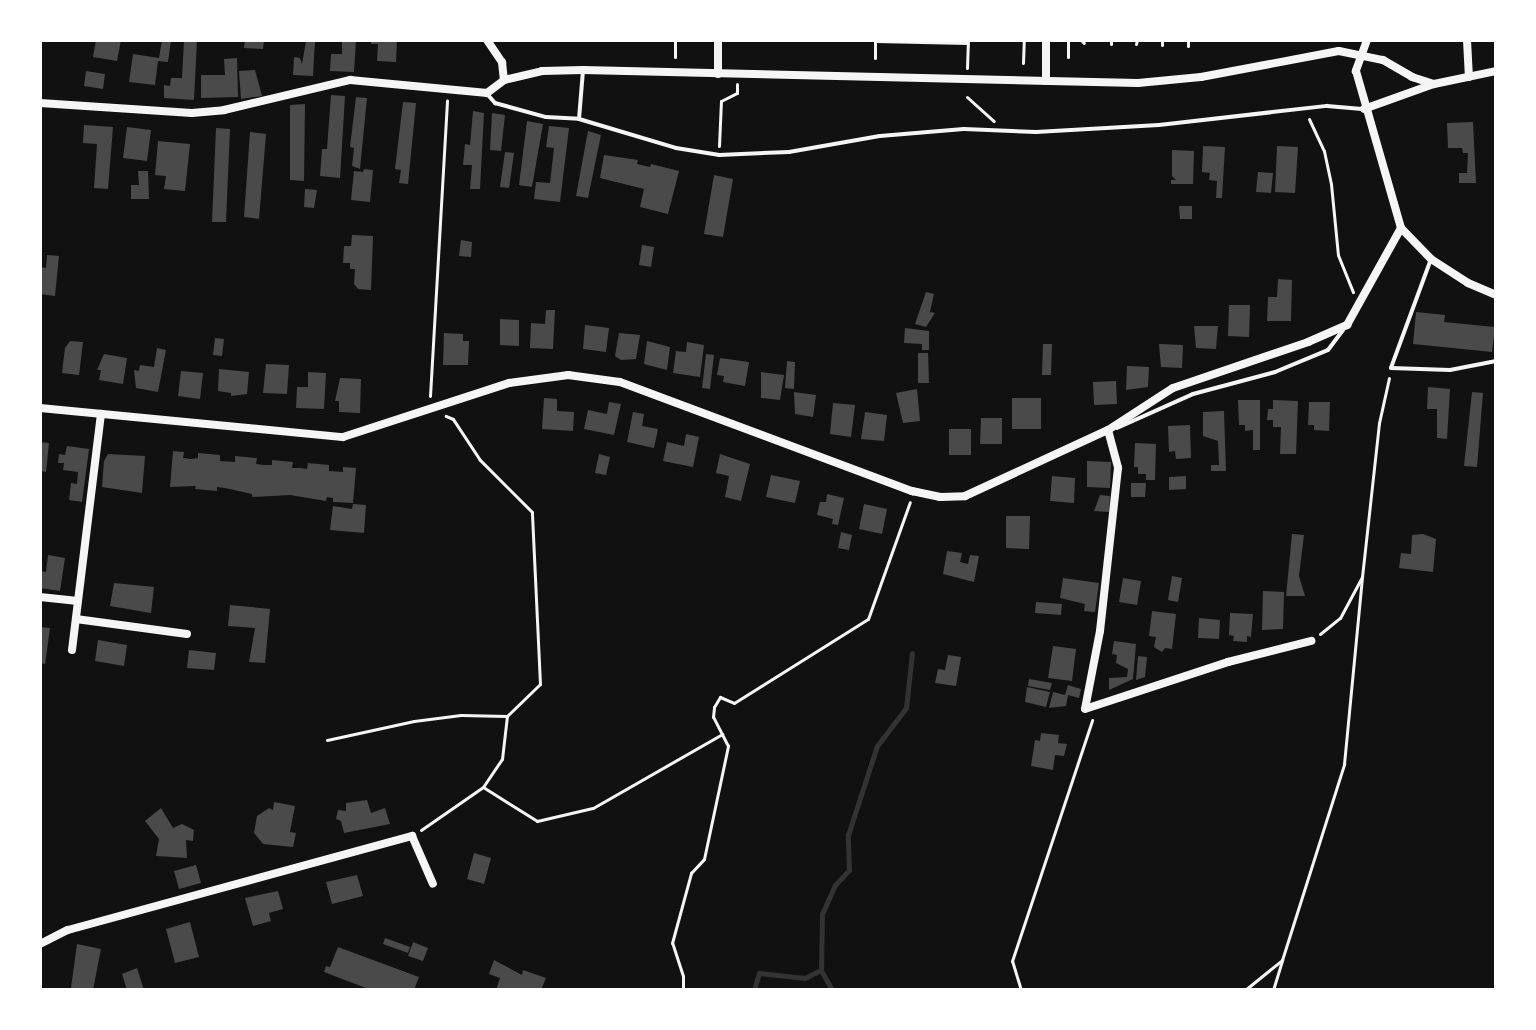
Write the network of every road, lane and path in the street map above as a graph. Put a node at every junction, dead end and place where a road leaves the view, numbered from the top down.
1 (487, 40) edge
2 (675, 40) edge
3 (718, 40) edge
4 (1024, 40) edge
5 (1046, 40) edge
6 (1068, 40) edge
7 (1367, 40) edge
8 (1467, 40) edge
9 (968, 42) edge
10 (1362, 54) junction
11 (675, 57) dead end
12 (1068, 57) dead end
13 (875, 58) dead end
14 (1023, 63) dead end
15 (583, 70) junction
16 (1496, 71) edge
17 (718, 74) junction
18 (737, 74) junction
19 (1469, 77) junction
20 (504, 80) junction
21 (967, 80) junction
22 (1046, 81) junction
23 (1434, 84) junction
24 (451, 92) junction
25 (487, 93) junction
26 (967, 97) dead end
27 (40, 103) edge
28 (1304, 108) junction
29 (1364, 109) junction
30 (579, 119) junction
31 (1004, 130) junction
32 (719, 155) junction
33 (1401, 228) junction
34 (1431, 259) junction
35 (1496, 295) edge
36 (1360, 301) junction
37 (1347, 325) junction
38 (1496, 361) edge
39 (1391, 368) junction
40 (40, 408) edge
41 (429, 409) junction
42 (101, 414) junction
43 (1108, 430) junction
44 (912, 491) junction
45 (1362, 577) junction
46 (40, 597) edge
47 (78, 601) junction
48 (76, 619) junction
49 (187, 634) dead end
50 (1311, 641) joint
51 (72, 650) dead end
52 (507, 716) junction
53 (1092, 720) dead end
54 (722, 734) junction
55 (327, 740) dead end
56 (483, 787) junction
57 (412, 836) junction
58 (433, 884) dead end
59 (40, 944) edge
60 (1282, 960) junction
61 (683, 990) edge
62 (1021, 990) edge
63 (1245, 990) edge
64 (1273, 990) edge

1 - 20 street
2 - 11 path
3 - 17 street
4 - 14 path
5 - 22 street
6 - 12 path
7 - 10 street
8 - 19 street
9 - 13 path
9 - 21 path
10 - 22 street
10 - 23 street
10 - 29 street
15 - 17 street
15 - 20 street
15 - 30 lane
16 - 19 street
17 - 18 street
18 - 21 street
18 - 32 path
19 - 23 street
20 - 25 street
21 - 22 street
23 - 29 street
24 - 25 street
24 - 27 street
24 - 41 path
25 - 30 lane
26 - 31 path
28 - 29 lane
28 - 31 lane
28 - 36 path
29 - 33 street
30 - 32 lane
31 - 32 lane
33 - 34 street
33 - 36 street
34 - 35 street
34 - 39 lane
36 - 37 street
37 - 43 street
37 - 43 lane
38 - 39 lane
39 - 45 path
40 - 42 street
41 - 42 street
41 - 44 street
41 - 52 path
42 - 47 street
43 - 44 street
43 - 50 street
44 - 54 path
45 - 50 path
45 - 60 path
46 - 47 street
47 - 48 street
48 - 49 street
48 - 51 street
52 - 55 path
52 - 56 path
53 - 62 path
54 - 56 path
54 - 61 path
56 - 57 path
57 - 58 street
57 - 59 street
60 - 63 path
60 - 64 path

